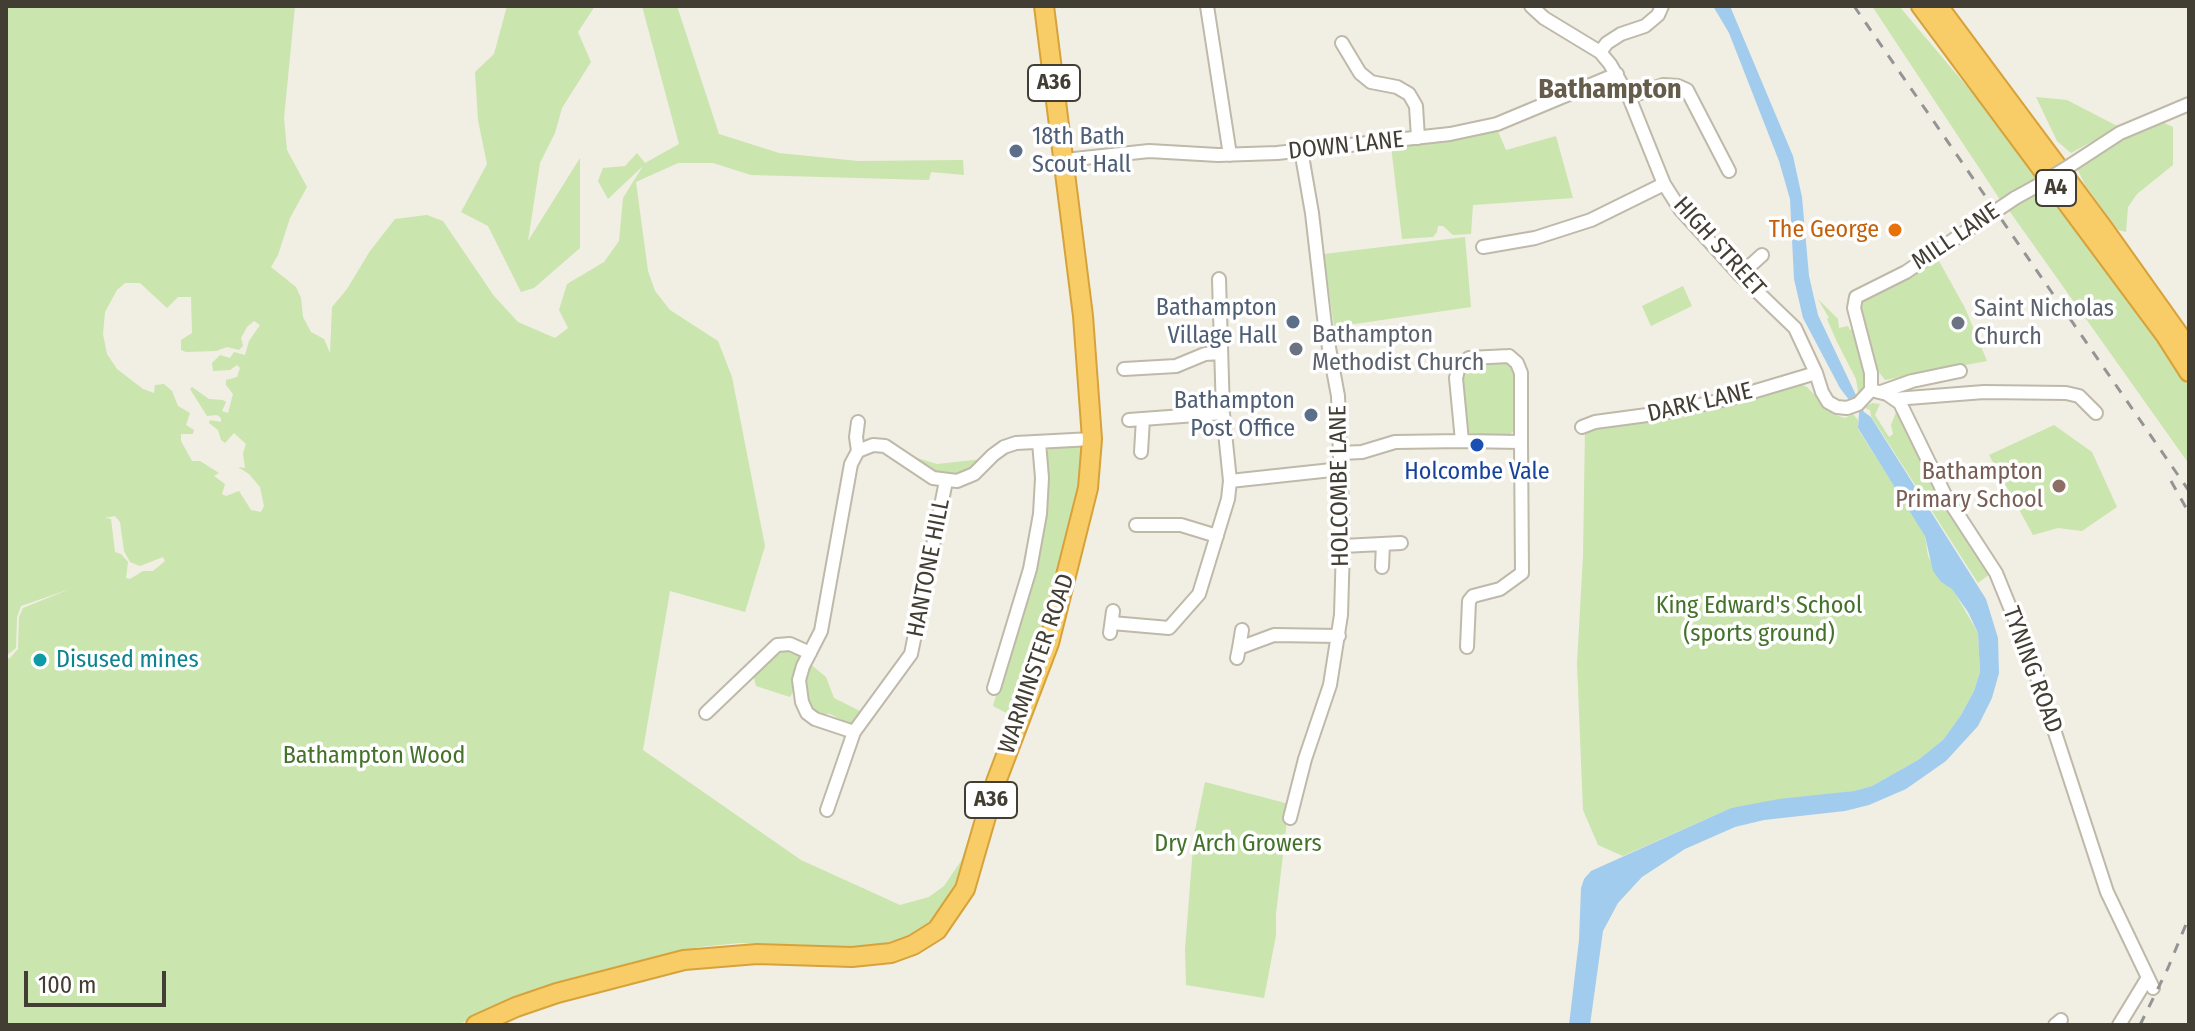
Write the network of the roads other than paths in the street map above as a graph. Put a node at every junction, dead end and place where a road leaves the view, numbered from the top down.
1 (1044, 6) edge
2 (1207, 6) edge
3 (1531, 6) edge
4 (1662, 6) edge
5 (1921, 6) edge
6 (1938, 6) edge
7 (1342, 43) dead end
8 (1600, 52) junction
9 (1617, 74) junction
10 (1629, 97) junction
11 (2189, 104) edge
12 (1418, 138) junction
13 (1301, 150) junction
14 (1230, 155) junction
15 (1065, 160) junction
16 (1729, 171) dead end
17 (1664, 184) junction
18 (1483, 247) dead end
19 (1762, 255) dead end
20 (1740, 275) junction
21 (1215, 288) dead end
22 (2189, 349) edge
23 (1221, 353) junction
24 (1124, 369) dead end
25 (1960, 371) dead end
26 (2189, 372) edge
27 (1816, 373) junction
28 (1873, 393) junction
29 (1895, 399) junction
30 (1223, 413) junction
31 (2096, 413) dead end
32 (1143, 419) junction
33 (1129, 420) dead end
34 (858, 422) dead end
35 (1582, 427) dead end
36 (1092, 439) junction
37 (1462, 441) junction
38 (1039, 442) junction
39 (1521, 442) junction
40 (858, 451) junction
41 (1141, 452) dead end
42 (1340, 453) junction
43 (1341, 469) junction
44 (946, 481) junction
45 (1230, 481) junction
46 (1144, 520) dead end
47 (1217, 536) junction
48 (1401, 543) dead end
49 (1383, 544) junction
50 (1343, 546) junction
51 (1382, 567) dead end
52 (1112, 622) dead end
53 (1242, 630) dead end
54 (1339, 636) junction
55 (1467, 647) dead end
56 (810, 653) junction
57 (994, 688) dead end
58 (706, 713) dead end
59 (854, 732) junction
60 (827, 810) dead end
61 (1290, 818) dead end
62 (476, 1025) edge
63 (2119, 1025) edge

1 - 15 highway, WARMINSTER ROAD / A36
2 - 14 street
3 - 8 street
4 - 8 street
5 - 26 highway, A4
6 - 22 highway, A4
7 - 12 street
8 - 9 street, HIGH STREET
9 - 10 street, HIGH STREET
9 - 12 street, DOWN LANE
10 - 16 street
10 - 17 street, HIGH STREET
11 - 28 street, MILL LANE, bridge
12 - 13 street, DOWN LANE
13 - 14 street, DOWN LANE
13 - 42 street, HOLCOMBE LANE
14 - 15 street, DOWN LANE
15 - 36 highway, WARMINSTER ROAD / A36
17 - 18 street
17 - 20 street, HIGH STREET
19 - 20 street
20 - 27 street, HIGH STREET
21 - 23 street
23 - 24 street
23 - 30 street
25 - 28 street
27 - 28 street, HIGH STREET
27 - 35 street, DARK LANE
28 - 29 street
29 - 31 street
29 - 63 street, TYNING ROAD
30 - 32 street
30 - 45 street
32 - 33 street
32 - 41 street
34 - 40 street
36 - 38 street, HANTONE HILL
36 - 62 highway, WARMINSTER ROAD / A36
37 - 39 street
37 - 39 street
37 - 42 street
38 - 44 street, HANTONE HILL
38 - 57 street
39 - 55 street
40 - 44 street, HANTONE HILL
40 - 56 street
42 - 43 street, HOLCOMBE LANE
43 - 45 street
43 - 50 street, HOLCOMBE LANE
44 - 59 street, HANTONE HILL
45 - 47 street
46 - 47 street
47 - 52 street
48 - 49 street
49 - 50 street
49 - 51 street
50 - 54 street, HOLCOMBE LANE
53 - 54 street
54 - 61 street, HOLCOMBE LANE
56 - 58 street
56 - 59 street
59 - 60 street, HANTONE HILL

